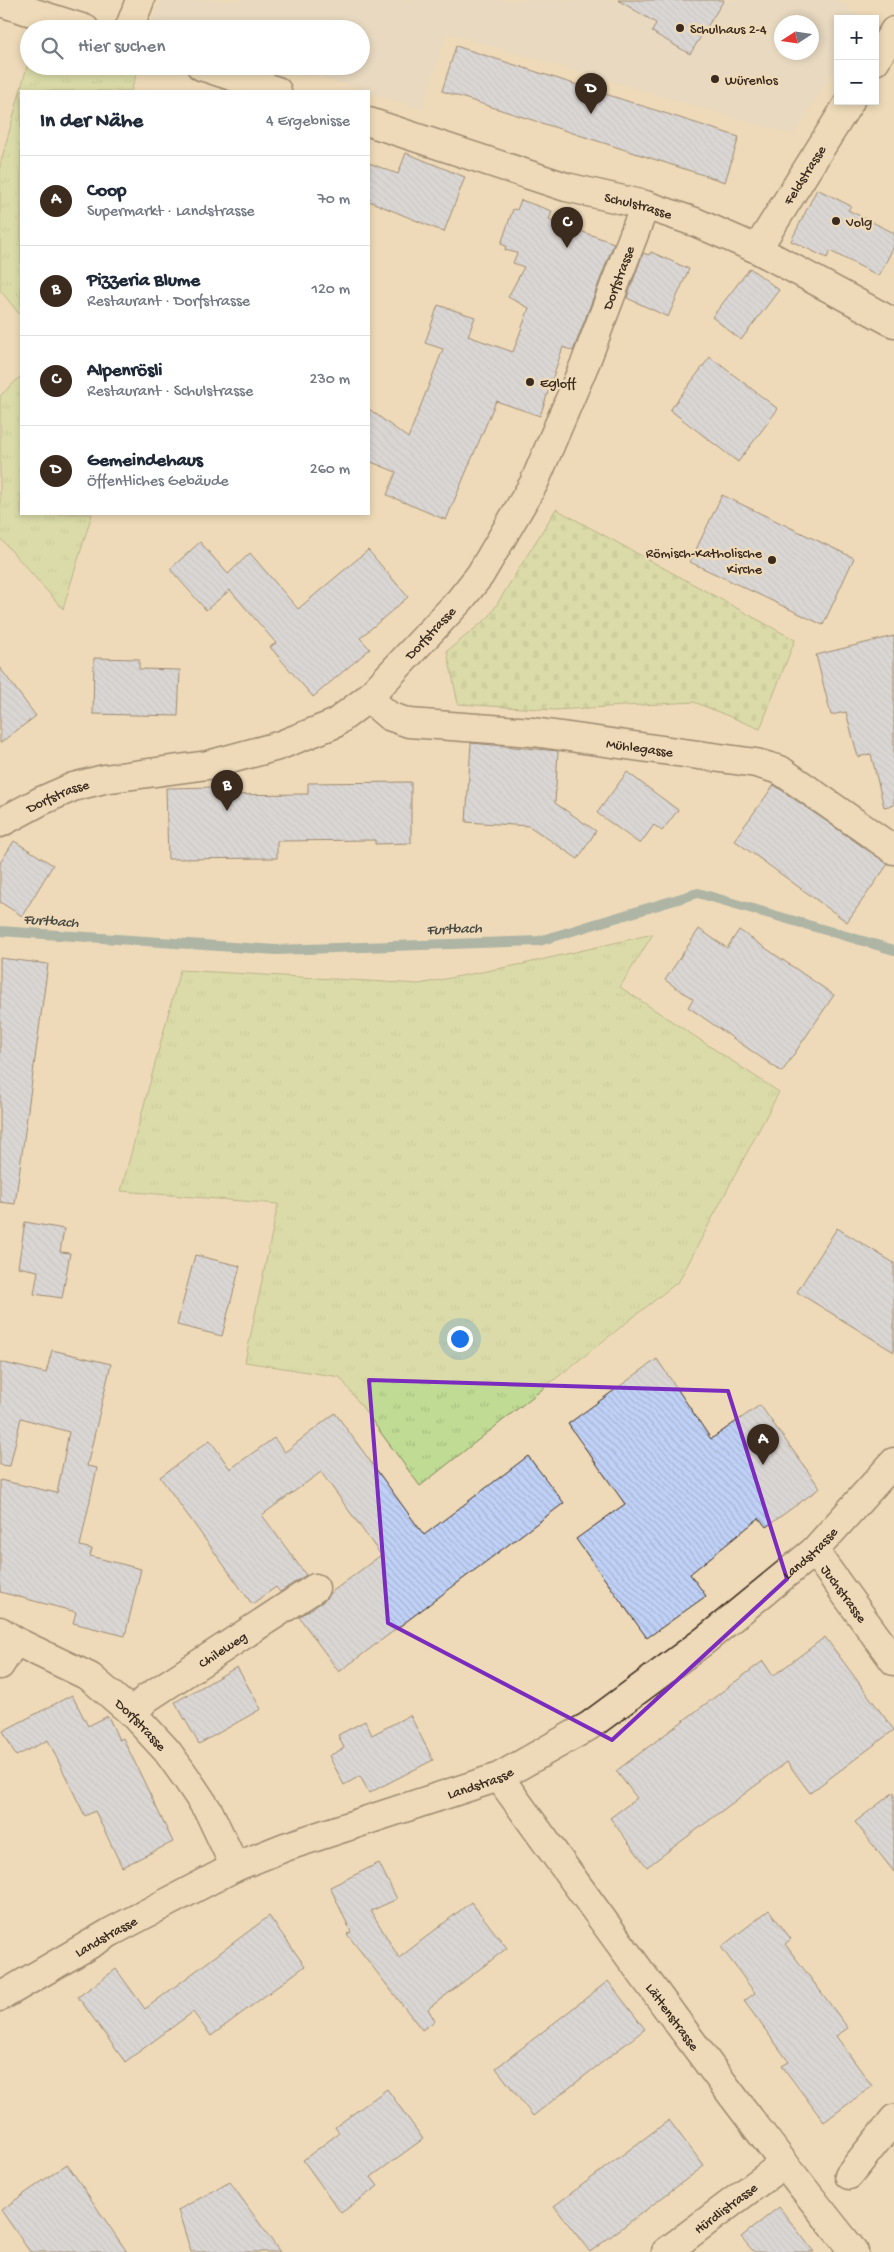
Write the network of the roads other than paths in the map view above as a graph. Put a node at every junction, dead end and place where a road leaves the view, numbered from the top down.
1 (140, 0) edge
2 (0, 2) edge
3 (57, 20) edge
4 (132, 20) edge
5 (894, 31) edge
6 (876, 60) edge
7 (229, 75) edge
8 (274, 90) edge
9 (847, 105) edge
10 (370, 122) edge
11 (645, 205) junction
12 (757, 249) junction
13 (894, 323) edge
14 (368, 698) junction
15 (0, 823) edge
16 (894, 850) edge
17 (894, 1462) edge
18 (814, 1551) junction
19 (315, 1588) dead end
20 (7, 1636) edge
21 (894, 1661) edge
22 (0, 1665) edge
23 (132, 1713) junction
24 (498, 1777) junction
25 (236, 1867) junction
26 (0, 1997) edge
27 (894, 2119) edge
28 (783, 2164) junction
29 (850, 2175) dead end
30 (666, 2252) edge
31 (854, 2252) edge

1 - 4 street
2 - 3 street
5 - 6 street
7 - 8 street
9 - 12 street, Feldstrasse
10 - 11 street, Schulstrasse
11 - 12 street, Schulstrasse
11 - 14 street, Dorfstrasse
12 - 13 street, Schulstrasse
14 - 15 street, Dorfstrasse
14 - 16 street, Mühlegasse
17 - 18 street, Landstrasse
18 - 21 street, Juchstrasse
18 - 24 street, Landstrasse
19 - 23 street, Chileweg
20 - 22 street
20 - 23 street, Dorfstrasse
23 - 25 street, Dorfstrasse
24 - 25 street, Landstrasse
24 - 28 street, Lättenstrasse
25 - 26 street, Landstrasse
27 - 29 street
28 - 30 street, Hürdlistrasse
28 - 31 street, Lättenstrasse

